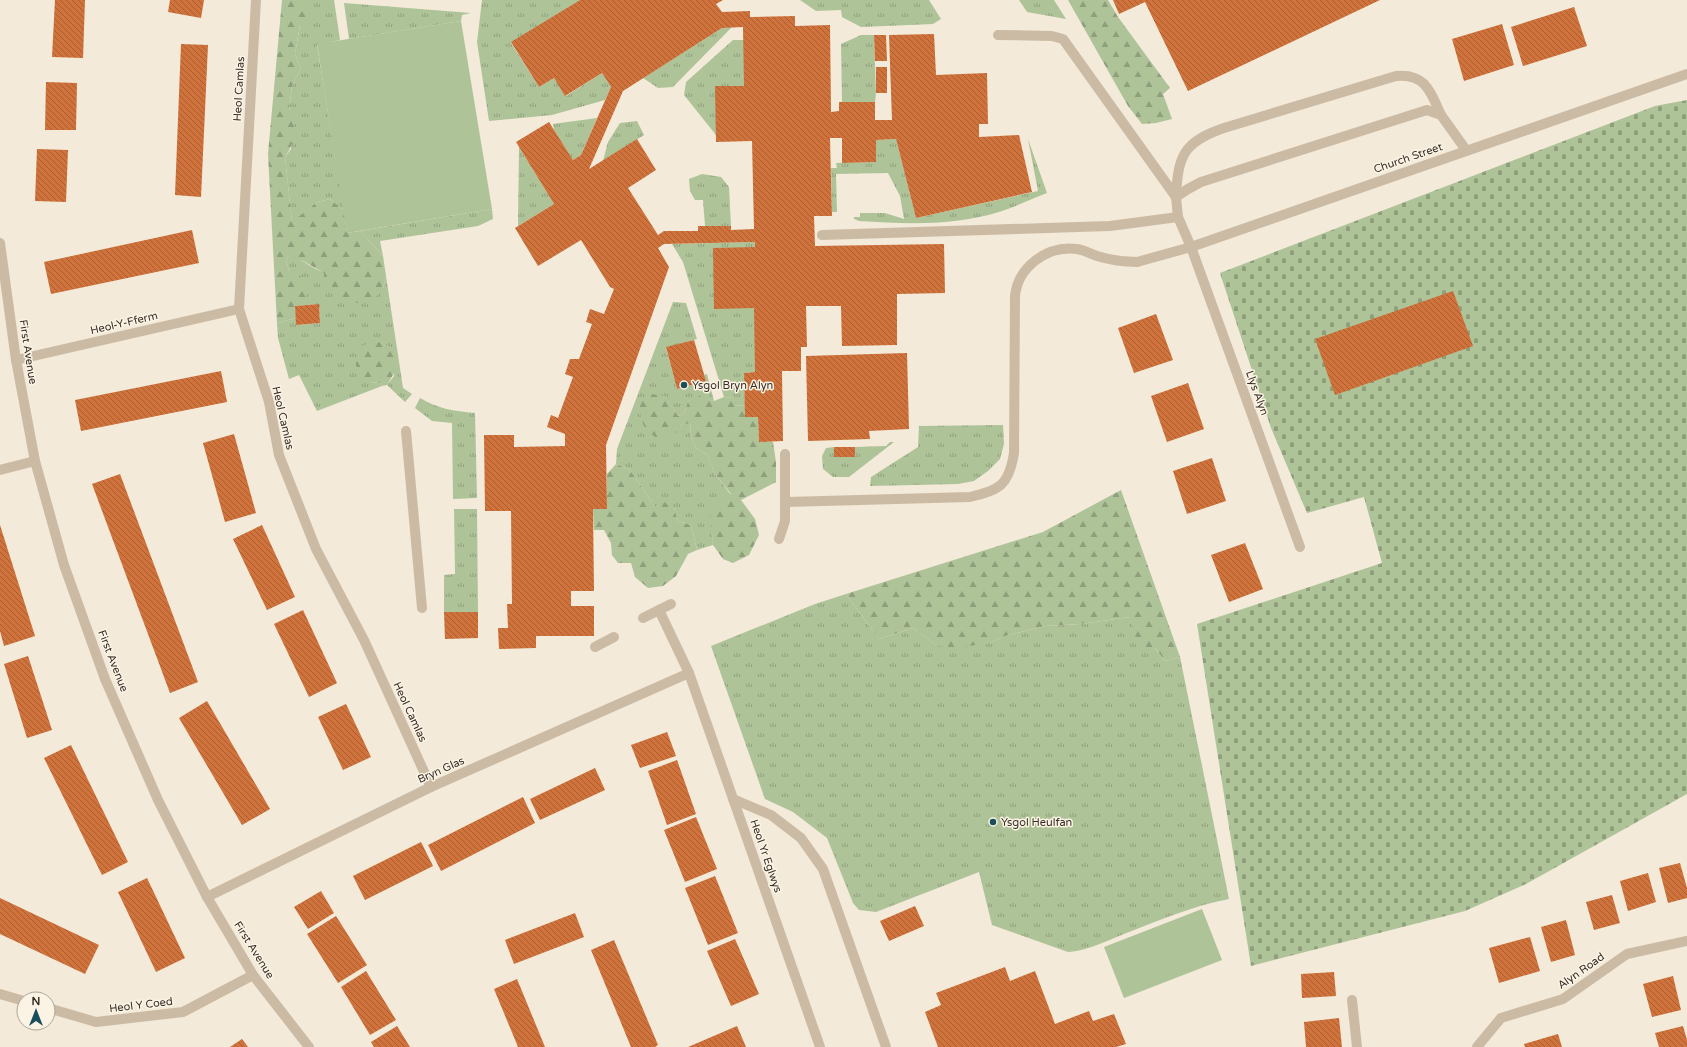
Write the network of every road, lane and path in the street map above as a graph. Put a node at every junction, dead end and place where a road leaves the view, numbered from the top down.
1 (256, 0) edge
2 (998, 36) dead end
3 (1687, 74) edge
4 (1441, 115) junction
5 (1466, 150) junction
6 (1176, 197) junction
7 (1178, 217) junction
8 (822, 235) dead end
9 (0, 243) edge
10 (1191, 247) junction
11 (239, 309) junction
12 (16, 360) junction
13 (406, 431) dead end
14 (785, 454) dead end
15 (35, 461) junction
16 (0, 470) edge
17 (786, 502) junction
18 (779, 539) dead end
19 (1300, 547) dead end
20 (671, 604) dead end
21 (422, 608) dead end
22 (659, 610) junction
23 (643, 618) dead end
24 (614, 637) dead end
25 (595, 647) dead end
26 (689, 673) junction
27 (431, 787) junction
28 (733, 799) junction
29 (207, 897) junction
30 (1687, 941) edge
31 (253, 975) junction
32 (0, 994) edge
33 (16, 999) edge
34 (1352, 1000) dead end
35 (56, 1010) edge
36 (309, 1047) edge
37 (820, 1047) edge
38 (886, 1047) edge
39 (1357, 1047) edge
40 (1477, 1047) edge

1 - 11 street, Heol Camlas
2 - 6 street
3 - 5 street, Church Street
4 - 5 street, Llys Alyn
4 - 6 street
4 - 6 street, Llys Alyn
5 - 10 street, Church Street
6 - 7 street, Llys Alyn
7 - 8 street
7 - 10 street, Llys Alyn
9 - 12 street, First Avenue
10 - 17 street, Church Street
10 - 19 street, Llys Alyn
11 - 12 street, Heol-Y-Fferm
11 - 27 street, Heol Camlas
12 - 15 street, First Avenue
13 - 21 street
14 - 17 street
15 - 16 street
15 - 29 street, First Avenue
17 - 18 street
20 - 22 street
22 - 23 street
22 - 26 street, Heol Yr Eglwys
24 - 25 street
26 - 27 street, Bryn Glas
26 - 28 street, Heol Yr Eglwys
27 - 29 street, Bryn Glas
28 - 37 street, Heol Yr Eglwys
28 - 38 street
29 - 31 street, First Avenue
30 - 40 street, Alyn Road
31 - 35 street, Heol Y Coed
31 - 36 street, First Avenue
32 - 33 street
34 - 39 street

